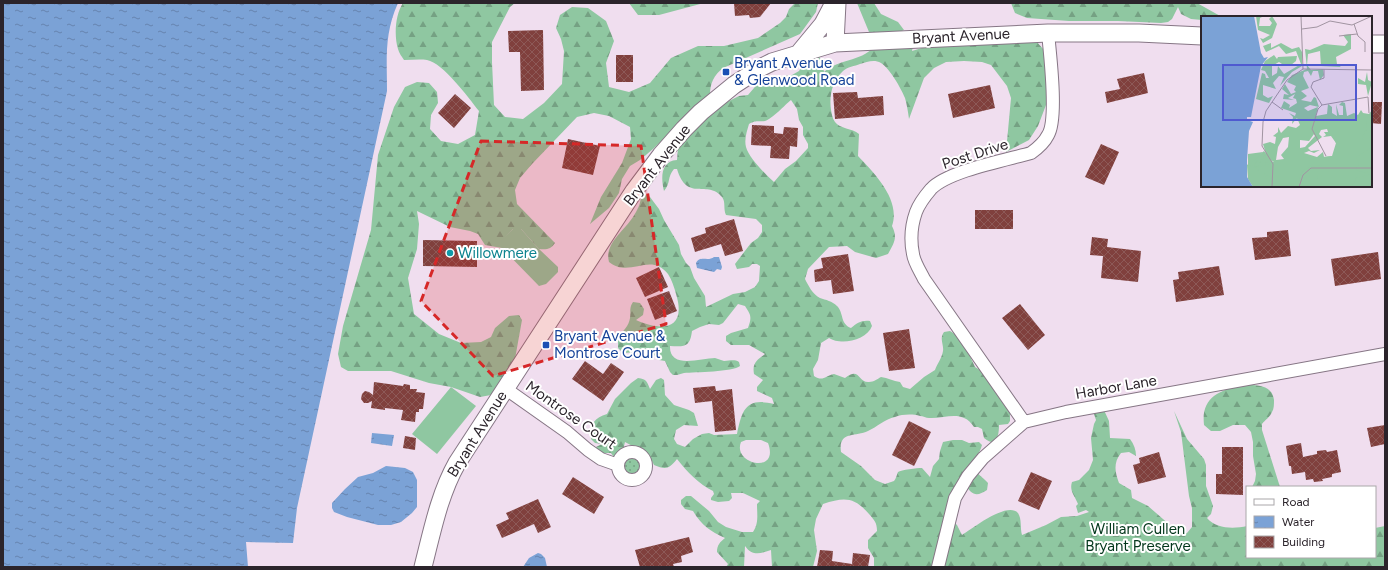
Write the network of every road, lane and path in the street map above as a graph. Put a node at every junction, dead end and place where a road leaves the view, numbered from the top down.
1 (836, 3) edge
2 (1048, 33) junction
3 (1201, 36) edge
4 (835, 43) junction
5 (1372, 44) edge
6 (1385, 44) edge
7 (799, 53) junction
8 (1385, 354) edge
9 (506, 390) junction
10 (1024, 422) junction
11 (618, 466) dead end
12 (423, 567) edge
13 (938, 567) edge

1 - 4 main road
1 - 7 main road
2 - 3 main road, Bryant Avenue
2 - 4 main road, Bryant Avenue
2 - 10 street, Post Drive
4 - 7 main road, Bryant Avenue
5 - 6 main road
7 - 9 main road, Bryant Avenue
8 - 10 street, Harbor Lane
9 - 11 street, Montrose Court
9 - 12 main road, Bryant Avenue
10 - 13 street, Harbor Lane

